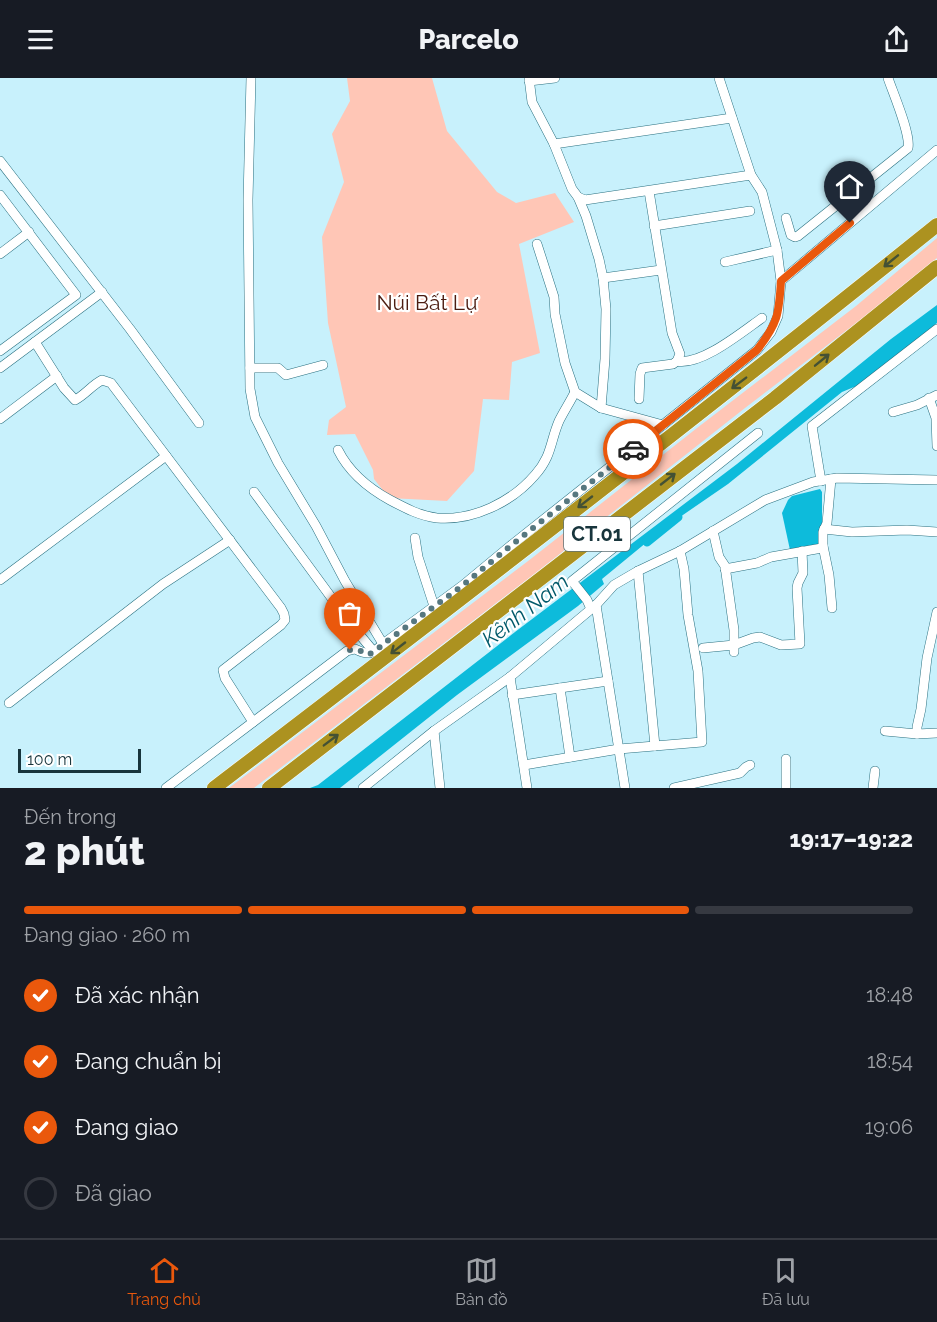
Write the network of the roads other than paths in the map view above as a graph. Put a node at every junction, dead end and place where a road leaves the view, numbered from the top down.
1 (251, 78) edge
2 (555, 78) edge
3 (719, 78) edge
4 (888, 78) edge
5 (529, 80) edge
6 (732, 118) junction
7 (554, 144) junction
8 (908, 148) junction
9 (937, 150) edge
10 (0, 161) edge
11 (919, 165) junction
12 (751, 176) junction
13 (649, 191) junction
14 (0, 195) edge
15 (578, 197) junction
16 (750, 211) dead end
17 (786, 218) dead end
18 (937, 225) edge
19 (654, 226) junction
20 (28, 232) junction
21 (537, 244) dead end
22 (777, 250) junction
23 (0, 254) edge
24 (725, 262) dead end
25 (937, 269) edge
26 (661, 270) junction
27 (603, 278) junction
28 (781, 281) junction
29 (102, 292) junction
30 (762, 318) dead end
31 (937, 329) edge
32 (35, 342) junction
33 (0, 351) edge
34 (677, 361) junction
35 (323, 365) dead end
36 (250, 368) junction
37 (0, 369) edge
38 (57, 376) junction
39 (575, 392) junction
40 (933, 397) edge
41 (639, 399) dead end
42 (601, 408) junction
43 (893, 412) dead end
44 (0, 419) edge
45 (199, 423) dead end
46 (663, 424) junction
47 (758, 433) dead end
48 (937, 446) edge
49 (338, 450) dead end
50 (166, 456) junction
51 (831, 479) junction
52 (937, 480) edge
53 (821, 481) junction
54 (254, 492) dead end
55 (824, 529) junction
56 (713, 531) junction
57 (937, 532) edge
58 (415, 538) dead end
59 (230, 540) junction
60 (823, 546) junction
61 (680, 551) junction
62 (802, 551) junction
63 (725, 569) junction
64 (638, 571) junction
65 (0, 580) edge
66 (591, 605) junction
67 (434, 606) junction
68 (832, 608) dead end
69 (937, 612) edge
70 (383, 644) junction
71 (703, 648) dead end
72 (734, 649) junction
73 (374, 652) junction
74 (510, 677) junction
75 (608, 681) junction
76 (560, 688) junction
77 (512, 695) junction
78 (9, 703) dead end
79 (253, 722) junction
80 (434, 731) junction
81 (885, 731) dead end
82 (937, 733) edge
83 (917, 734) junction
84 (655, 746) junction
85 (619, 749) junction
86 (570, 757) junction
87 (786, 759) dead end
88 (524, 765) junction
89 (750, 765) dead end
90 (875, 771) dead end
91 (377, 777) junction
92 (166, 788) edge
93 (214, 788) edge
94 (270, 788) edge
95 (363, 788) edge
96 (379, 788) edge
97 (440, 788) edge
98 (527, 788) edge
99 (625, 788) edge
100 (674, 788) edge
101 (786, 788) edge
102 (873, 788) edge

1 - 36 street
2 - 5 street
3 - 6 street
4 - 8 street
5 - 7 street
6 - 7 street
6 - 12 street
7 - 15 street
8 - 11 street
8 - 17 street
9 - 11 street
10 - 29 street
11 - 28 street
12 - 13 street
12 - 22 street
13 - 15 street
13 - 19 street
14 - 20 street
15 - 27 street
16 - 19 street
18 -> 93 highway, CT.01
19 - 26 street
20 - 23 street
20 - 33 street
21 - 39 street
22 - 24 street
22 - 28 street
94 -> 25 highway, CT.01
26 - 27 street
26 - 34 street
27 - 42 street
28 - 46 street
29 - 32 street
29 - 45 street
30 - 34 street
31 - 53 street
32 - 37 street
32 - 38 street
34 - 41 street
35 - 36 street
36 - 70 street
38 - 44 street
38 - 50 street
39 - 42 street
39 - 49 street
40 - 43 street
40 - 48 street
42 - 46 street
46 - 67 street
47 - 66 street
50 - 59 street
50 - 65 street
51 - 52 street
51 - 53 street
51 - 55 street
53 - 56 street
54 - 73 street
55 - 57 street
55 - 60 street
56 - 61 street
56 - 63 street
58 - 67 street
59 - 78 street
59 - 79 street
60 - 62 street
60 - 68 street
61 - 64 street
61 - 84 street
62 - 63 street
62 - 72 street
63 - 72 street
64 - 66 street
64 - 84 street
66 - 74 street
66 - 75 street
67 - 70 street
69 - 83 street
70 - 73 street
71 - 72 street
73 - 79 street
74 - 77 street
74 - 80 street
75 - 76 street
75 - 85 street
76 - 77 street
76 - 86 street
77 - 88 street
79 - 92 street
80 - 91 street
80 - 97 street
81 - 83 street
82 - 83 street
84 - 85 street
85 - 86 street
85 - 99 street
86 - 88 street
87 - 101 street
88 - 98 street
89 - 100 street
90 - 102 street
91 - 95 street
91 - 96 street

